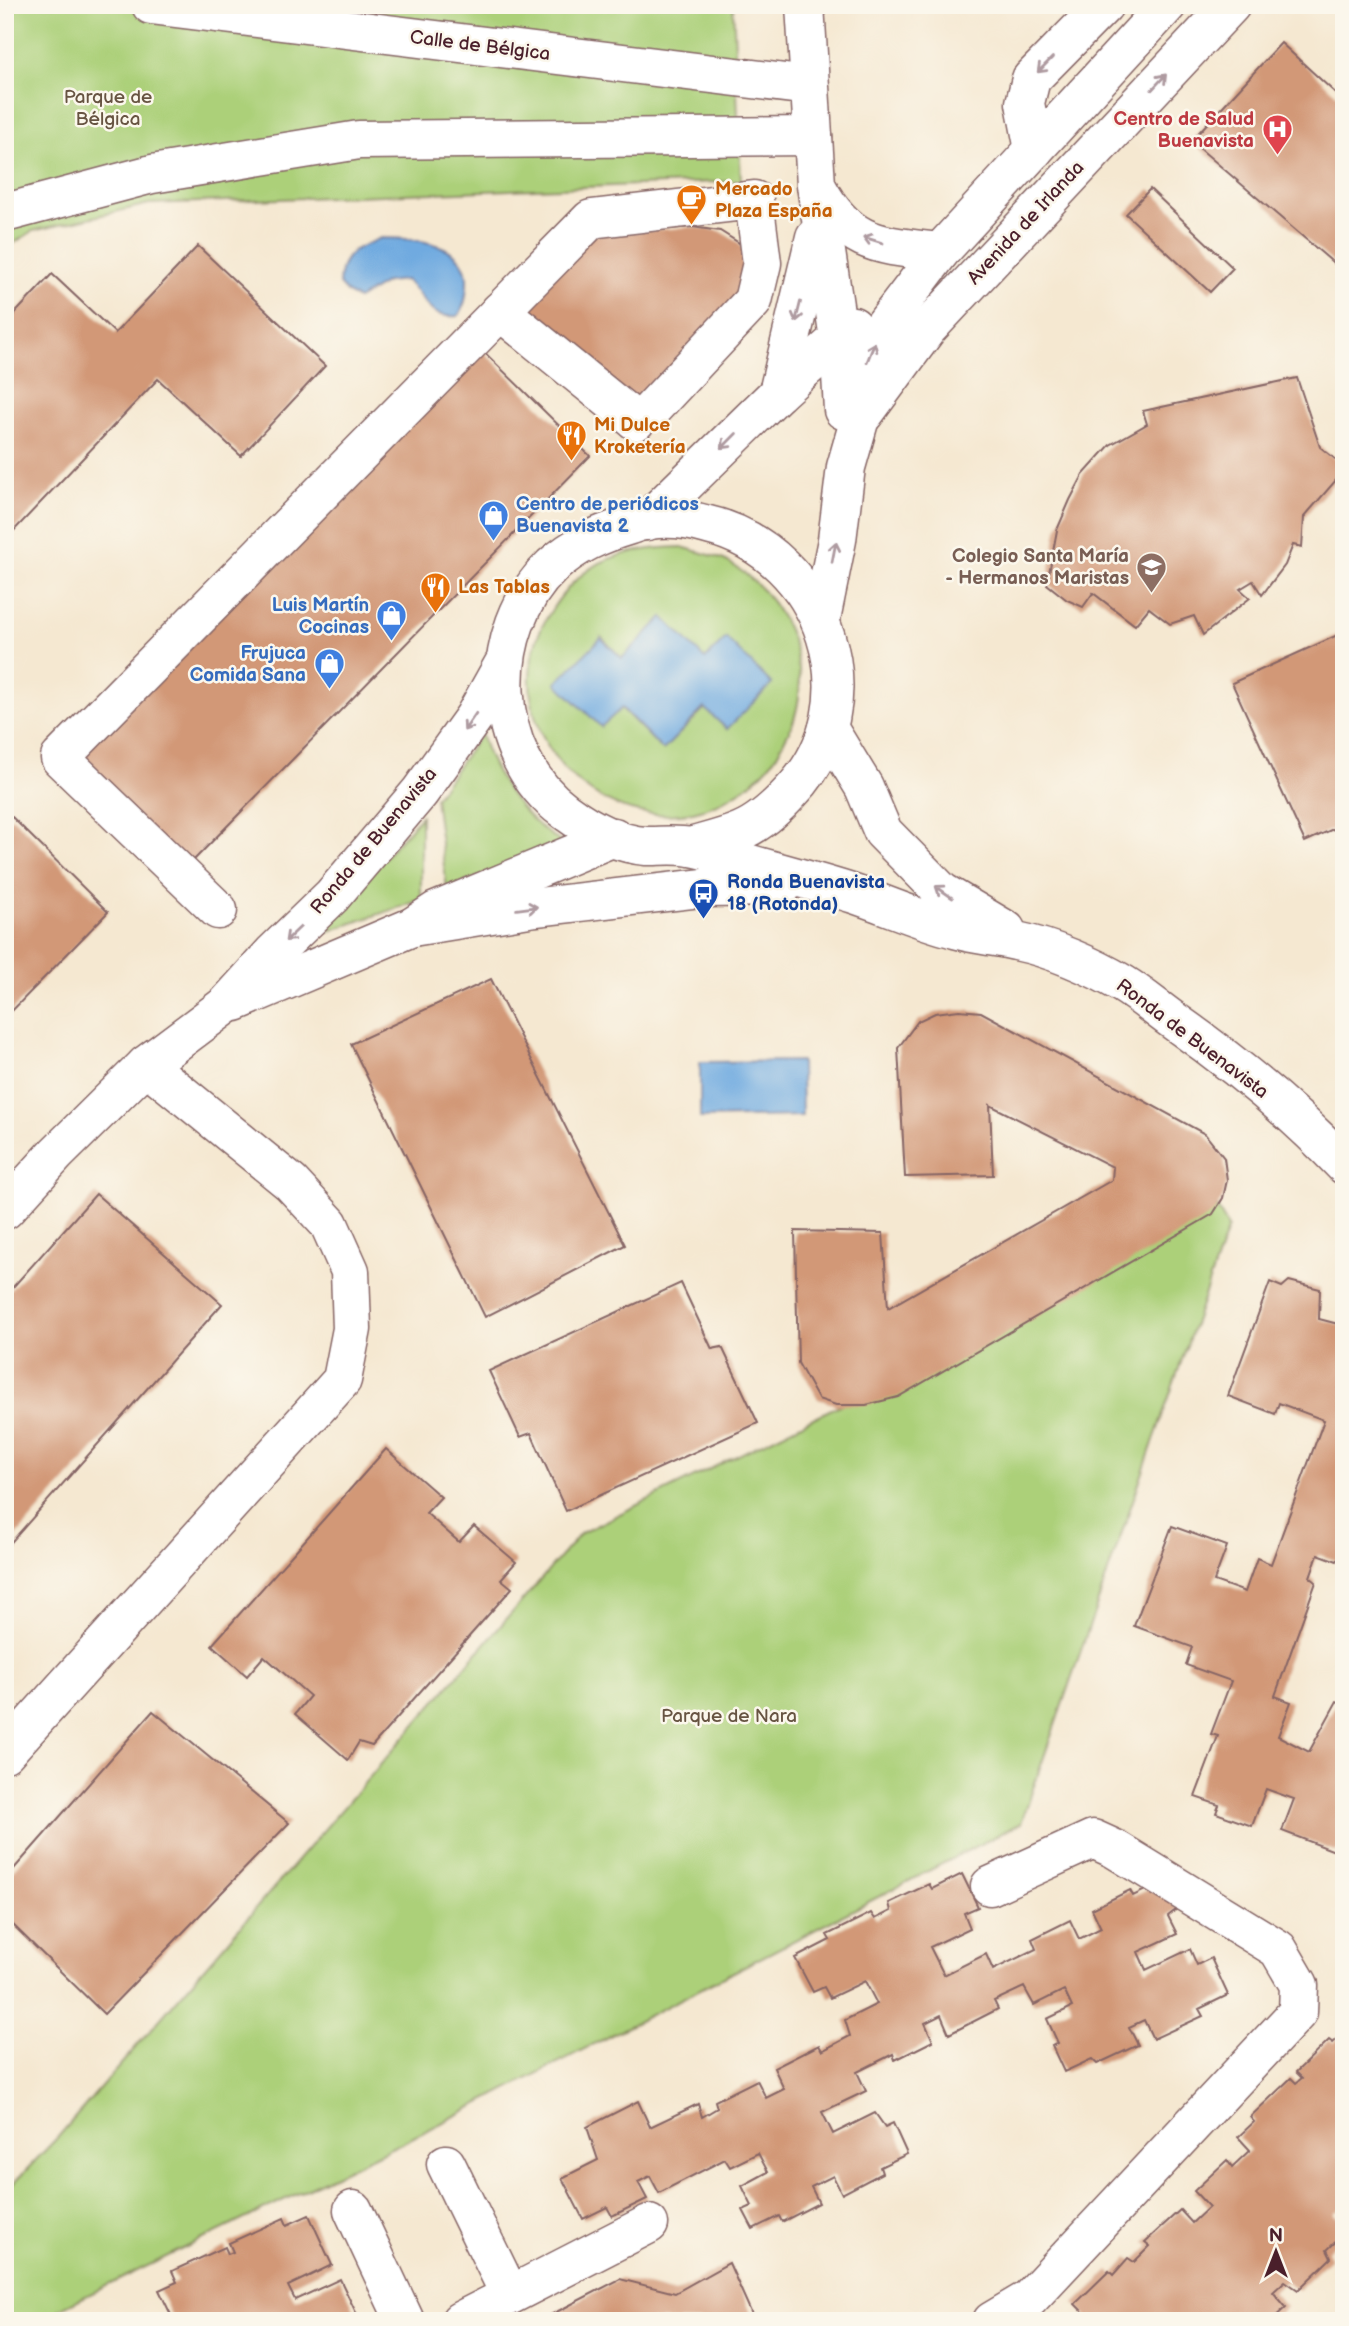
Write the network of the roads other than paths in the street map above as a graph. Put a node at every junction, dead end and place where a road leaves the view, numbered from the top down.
1 (150, 5) edge
2 (805, 5) edge
3 (1104, 5) edge
4 (1167, 5) edge
5 (1231, 5) edge
6 (809, 86) junction
7 (813, 136) junction
8 (1034, 150) junction
9 (817, 203) junction
10 (5, 213) edge
11 (940, 252) junction
12 (500, 311) junction
13 (839, 339) junction
14 (778, 393) junction
15 (860, 418) junction
16 (846, 467) junction
17 (647, 521) junction
18 (821, 620) junction
19 (504, 663) junction
20 (828, 728) junction
21 (614, 838) junction
22 (690, 847) junction
23 (850, 892) junction
24 (218, 910) dead end
25 (412, 927) junction
26 (1022, 942) junction
27 (226, 1005) junction
28 (146, 1065) junction
29 (1344, 1165) edge
30 (5, 1210) edge
31 (5, 1753) edge
32 (990, 1886) dead end
33 (446, 2164) dead end
34 (352, 2210) dead end
35 (649, 2224) dead end
36 (510, 2295) junction
37 (405, 2321) edge
38 (460, 2321) edge
39 (992, 2321) edge

1 - 6 street, Calle de Bélgica
2 - 6 street
3 -> 8 street
4 - 8 street, Avenida de Irlanda
15 -> 5 street, Avenida de Irlanda
6 - 7 street
7 - 9 street
7 - 10 street
8 - 11 street, Avenida de Irlanda
11 -> 9 street
9 - 13 street
9 -> 14 street
11 - 13 street, Avenida de Irlanda
15 -> 11 street, Avenida de Irlanda
12 - 12 street
12 - 24 street
13 - 14 street, Avenida de Irlanda
13 - 16 street
14 -> 17 street, Avenida de Irlanda
15 - 16 street, Avenida de Irlanda
18 -> 16 street, Avenida de Irlanda
17 - 18 street, Ronda de Buenavista
17 - 19 street, Ronda de Buenavista
18 - 20 street, Ronda de Buenavista
19 - 21 street, Ronda de Buenavista
19 -> 27 street, Ronda de Buenavista
20 - 22 street, Ronda de Buenavista
26 -> 20 street, Ronda de Buenavista
21 - 22 street, Ronda de Buenavista
21 - 25 street, Ronda de Buenavista
22 - 23 street, Ronda de Buenavista
25 -> 23 street, Ronda de Buenavista
23 - 26 street, Ronda de Buenavista
25 - 27 street, Ronda de Buenavista
26 - 29 street, Ronda de Buenavista
27 - 28 street, Ronda de Buenavista
28 - 30 street, Ronda de Buenavista
28 - 31 street
32 - 39 street
33 - 36 street
34 - 37 street
35 - 36 street
36 - 38 street

